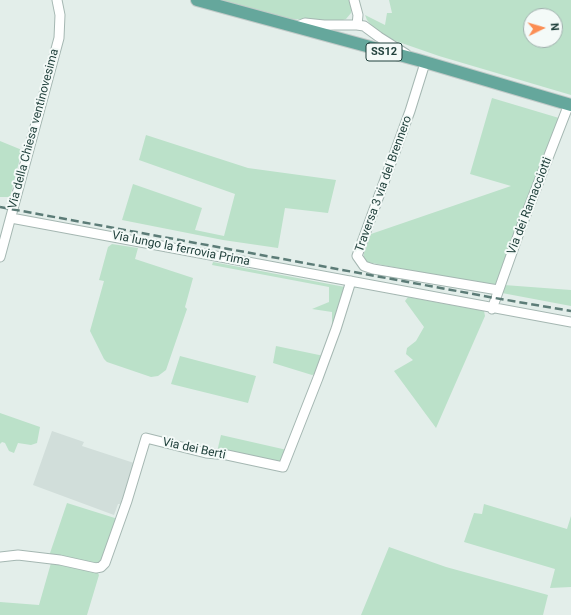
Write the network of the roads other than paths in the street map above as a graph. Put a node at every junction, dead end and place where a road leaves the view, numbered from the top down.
1 (57, 0) edge
2 (198, 0) edge
3 (354, 0) edge
4 (357, 24) junction
5 (294, 28) junction
6 (421, 62) junction
7 (570, 104) edge
8 (11, 218) junction
9 (1, 247) edge
10 (0, 257) edge
11 (350, 281) junction
12 (498, 290) junction
13 (492, 309) junction
14 (571, 322) edge
15 (0, 557) edge

1 - 8 street, Via della Chiesa ventinovesima
2 - 5 main road, SS12
3 - 4 street
4 - 5 street
4 - 6 street
5 - 6 main road, SS12
6 - 7 main road, SS12
6 - 12 street, Traversa 3 via del Brennero
7 - 12 street, Via dei Ramacciotti
8 - 9 street, Via della Chiesa ventinovesima
8 - 11 street, Via lungo la ferrovia Prima
9 - 10 street, Via della Chiesa ventinovesima
11 - 13 street, Via lungo la ferrovia Prima
11 - 15 street, Via dei Berti
12 - 13 street, Via dei Ramacciotti
13 - 14 street, Via lungo la ferrovia Prima

